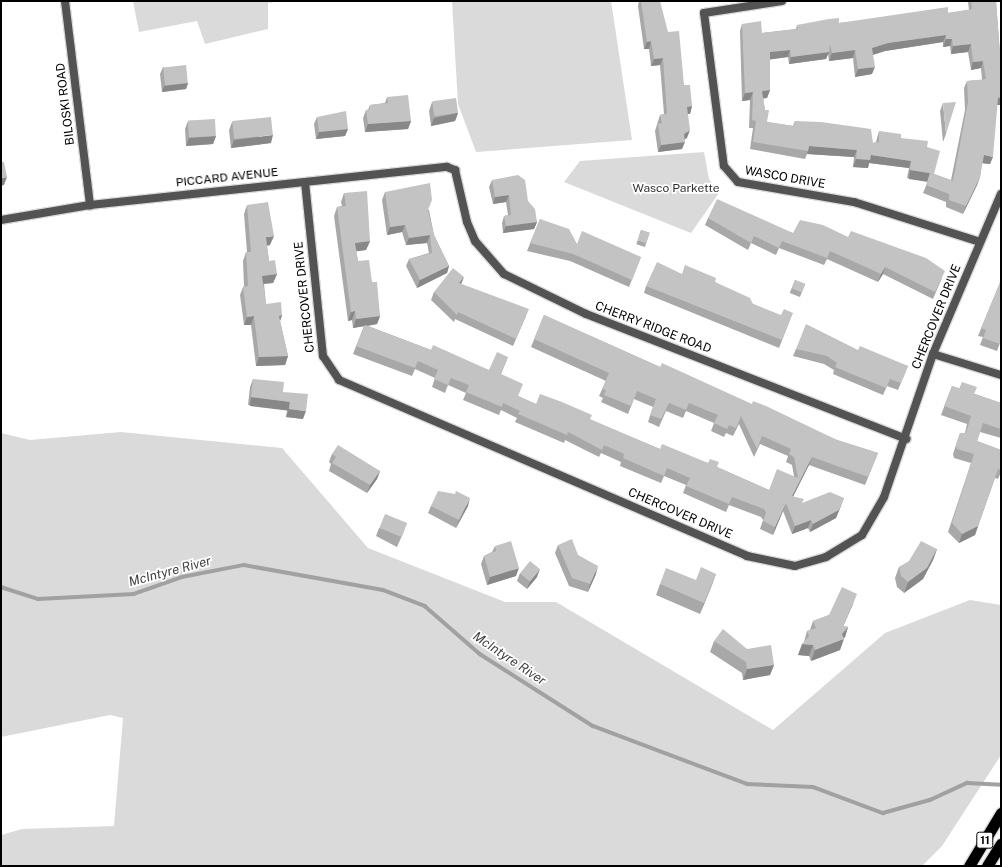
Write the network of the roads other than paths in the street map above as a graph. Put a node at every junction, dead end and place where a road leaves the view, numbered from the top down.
1 (65, 1) edge
2 (782, 1) edge
3 (456, 170) joint
4 (305, 182) junction
5 (1001, 194) edge
6 (90, 205) junction
7 (1, 220) edge
8 (980, 242) junction
9 (932, 354) junction
10 (1001, 375) edge
11 (906, 439) junction
12 (1001, 813) edge
13 (1001, 844) edge
14 (968, 866) edge
15 (987, 866) edge

1 - 6 street, BILOSKI ROAD
2 - 8 street, WASCO DRIVE
3 - 4 street, PICCARD AVENUE
3 - 11 street, CHERRY RIDGE ROAD
4 - 6 street, PICCARD AVENUE
4 - 11 street, CHERCOVER DRIVE
5 - 8 street, CHERCOVER DRIVE
6 - 7 street, PICCARD AVENUE
8 - 9 street, CHERCOVER DRIVE
9 - 10 street
9 - 11 street, CHERCOVER DRIVE
12 - 14 highway, 11
13 - 15 highway, 11

